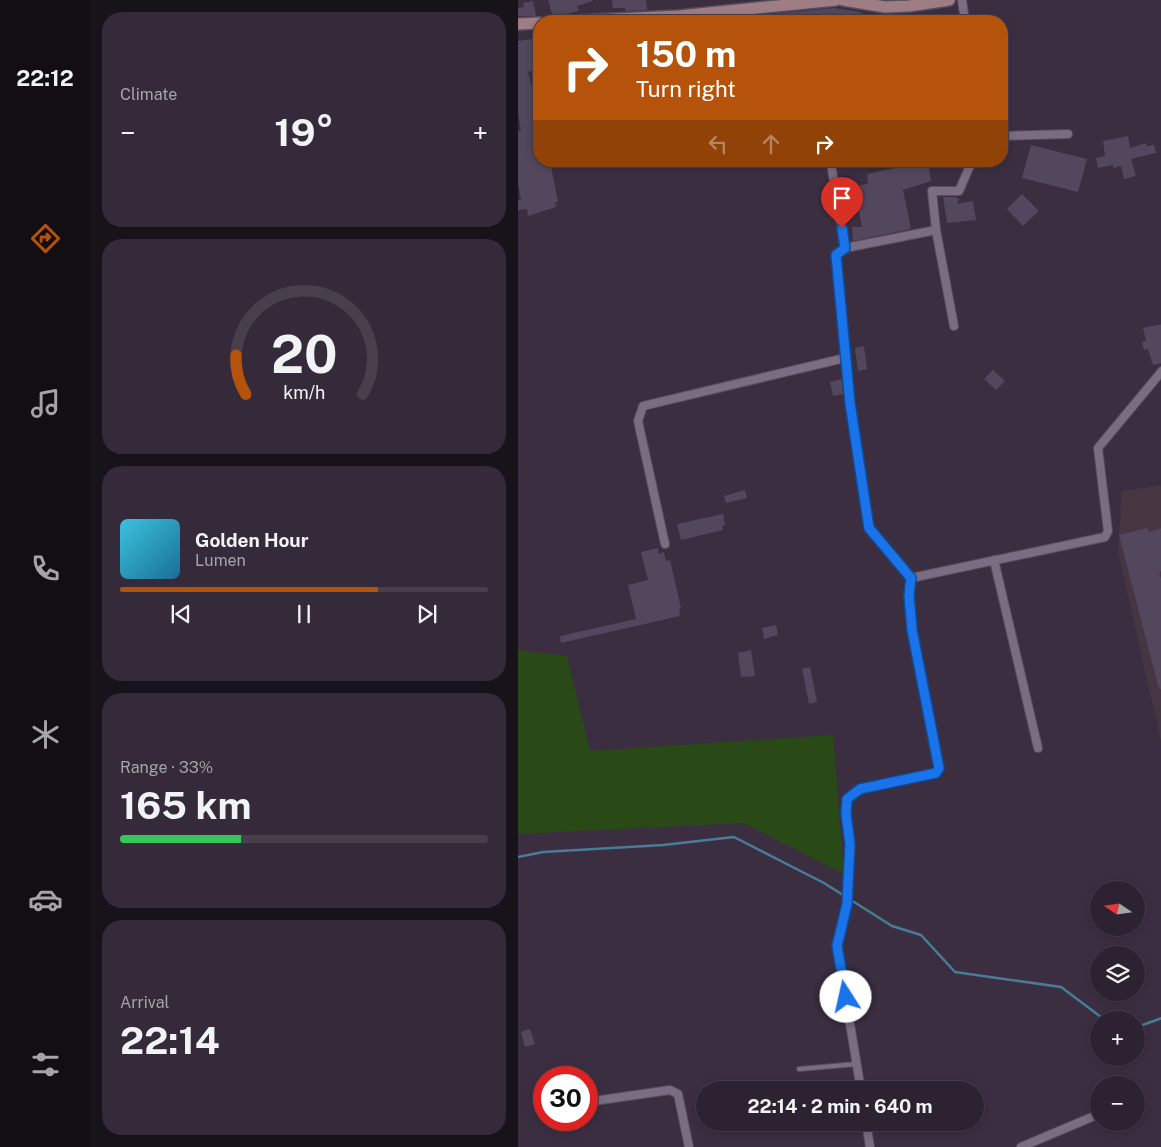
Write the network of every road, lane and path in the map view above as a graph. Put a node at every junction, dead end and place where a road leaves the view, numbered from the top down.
1 (836, 0) edge
2 (844, 0) edge
3 (949, 0) edge
4 (962, 0) edge
5 (689, 15) edge
6 (964, 15) edge
7 (533, 23) edge
8 (518, 24) edge
9 (1068, 134) dead end
10 (1008, 136) edge
11 (969, 167) edge
12 (832, 170) dead end
13 (936, 230) junction
14 (845, 248) junction
15 (954, 326) dead end
16 (845, 358) junction
17 (1162, 371) edge
18 (665, 544) dead end
19 (994, 560) junction
20 (911, 578) junction
21 (1038, 748) dead end
22 (857, 1064) junction
23 (799, 1069) dead end
24 (860, 1081) edge
25 (598, 1100) edge
26 (1090, 1118) edge
27 (867, 1131) edge
28 (689, 1147) edge
29 (870, 1147) edge
30 (1021, 1147) edge

1 - 5 street
2 - 3 street
4 - 6 street
7 - 8 street
9 - 10 street
11 - 13 street
12 - 14 street
13 - 14 street
13 - 15 street
14 - 16 street
16 - 18 street
16 - 20 street
17 - 19 street
19 - 20 street
19 - 21 street
20 - 22 street
22 - 23 lane
22 - 24 street
25 - 28 street
26 - 30 street
27 - 29 street

